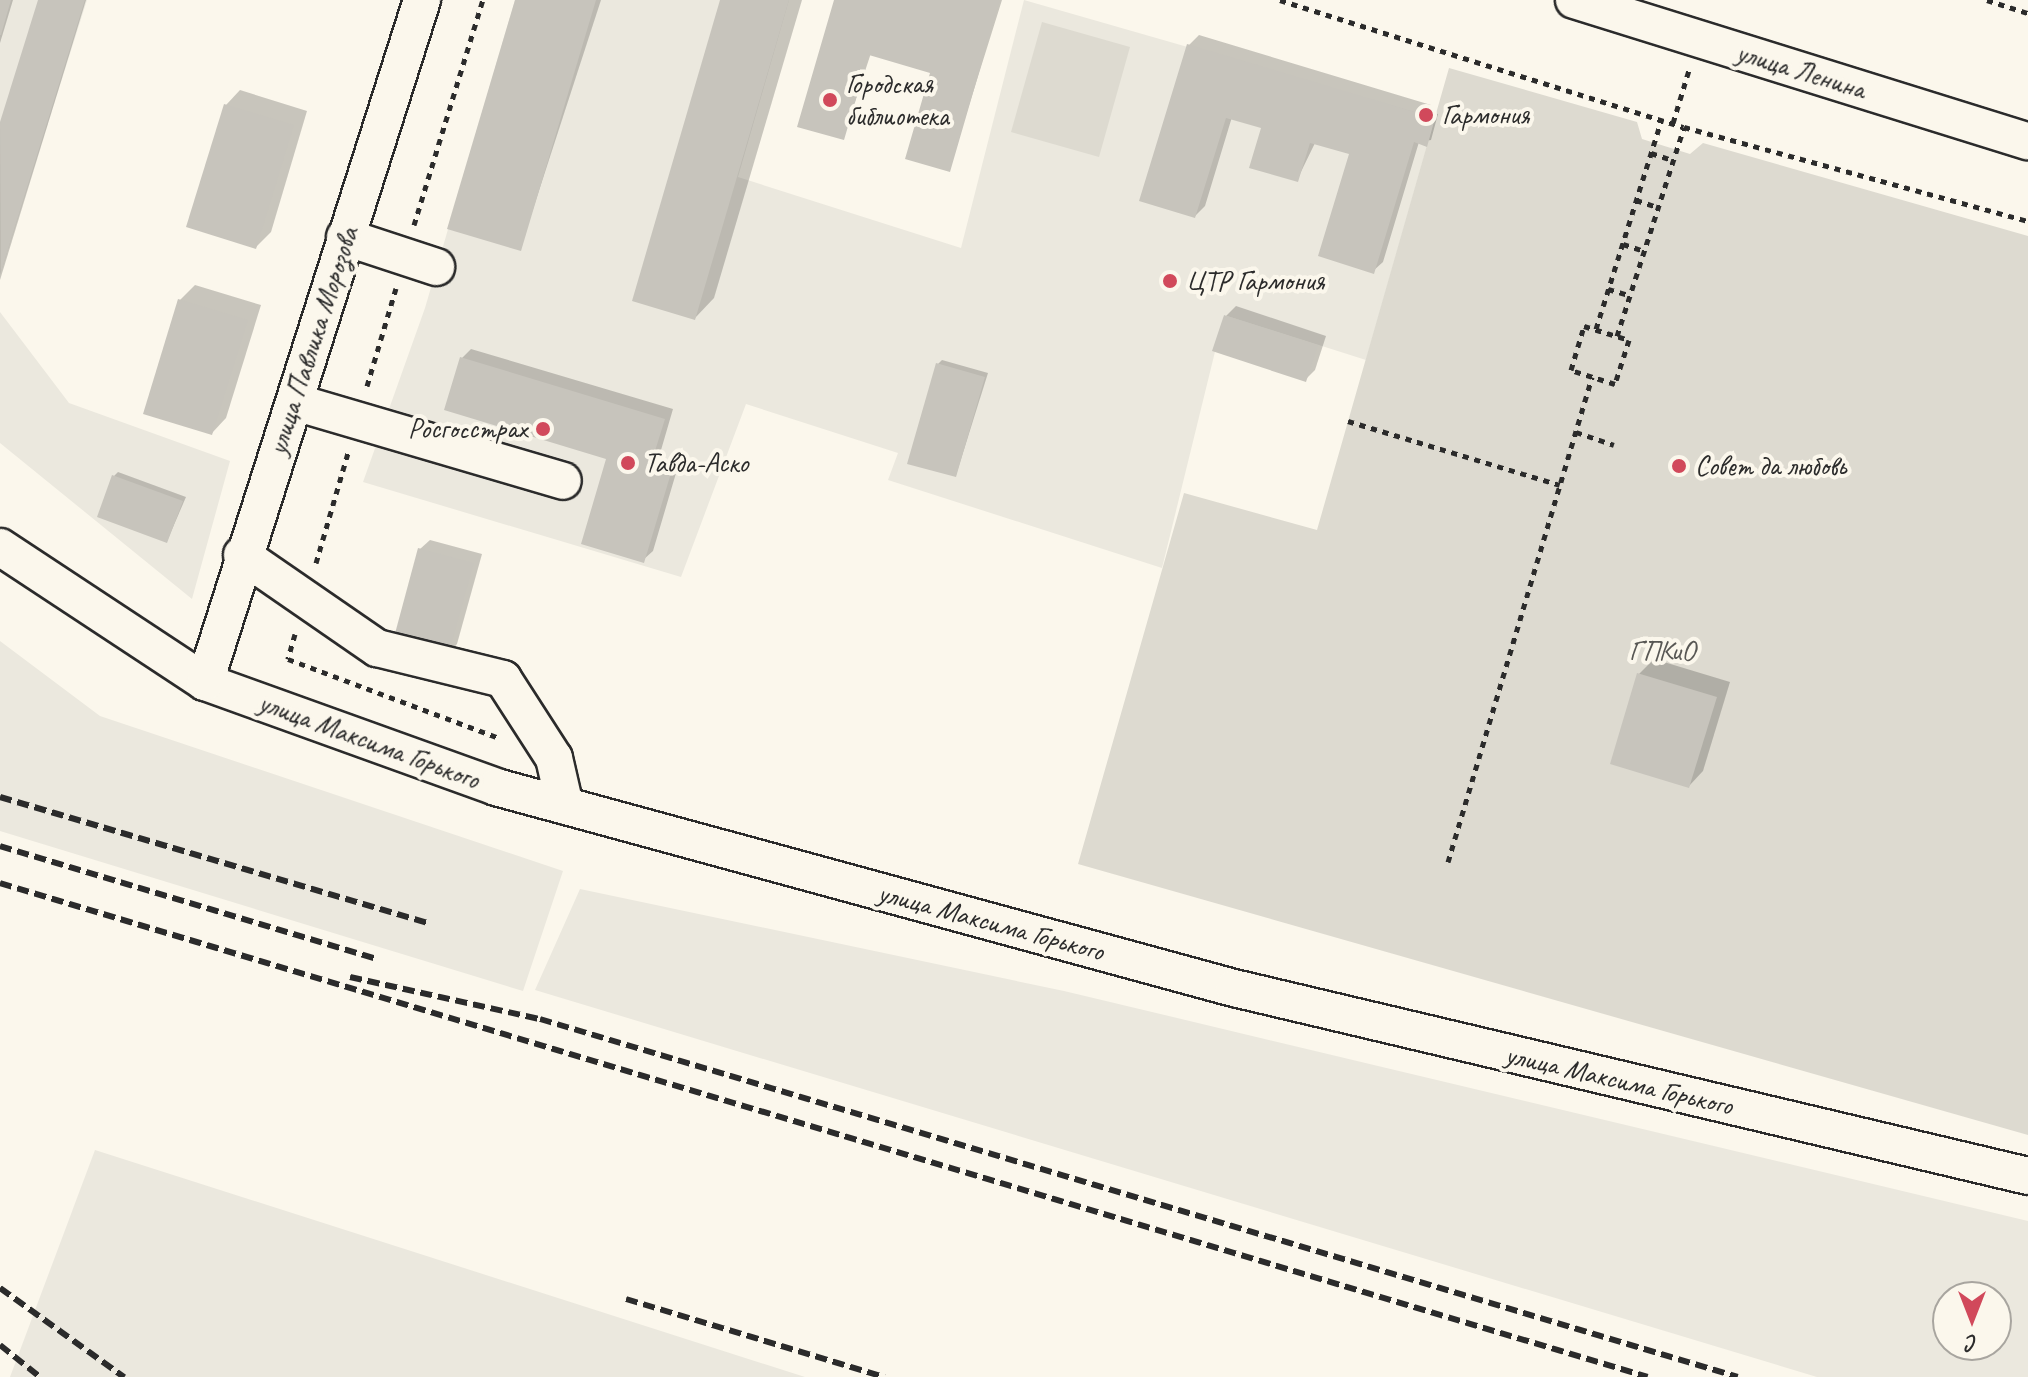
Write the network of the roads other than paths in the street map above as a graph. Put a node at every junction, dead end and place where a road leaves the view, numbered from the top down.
1 (422, 0) edge
2 (1574, 0) edge
3 (2028, 141) edge
4 (345, 237) junction
5 (436, 267) dead end
6 (295, 402) junction
7 (563, 481) dead end
8 (0, 547) edge
9 (242, 555) junction
10 (205, 682) junction
11 (565, 806) junction
12 (2028, 1176) edge

1 - 4 street, улица Павлика Морозова
2 - 3 street, улица Ленина
4 - 5 street
4 - 6 street, улица Павлика Морозова
6 - 7 street
6 - 9 street, улица Павлика Морозова
8 - 10 street, улица Максима Горького
9 - 10 street, улица Павлика Морозова
9 - 11 street
10 - 11 street, улица Максима Горького
11 - 12 street, улица Максима Горького

